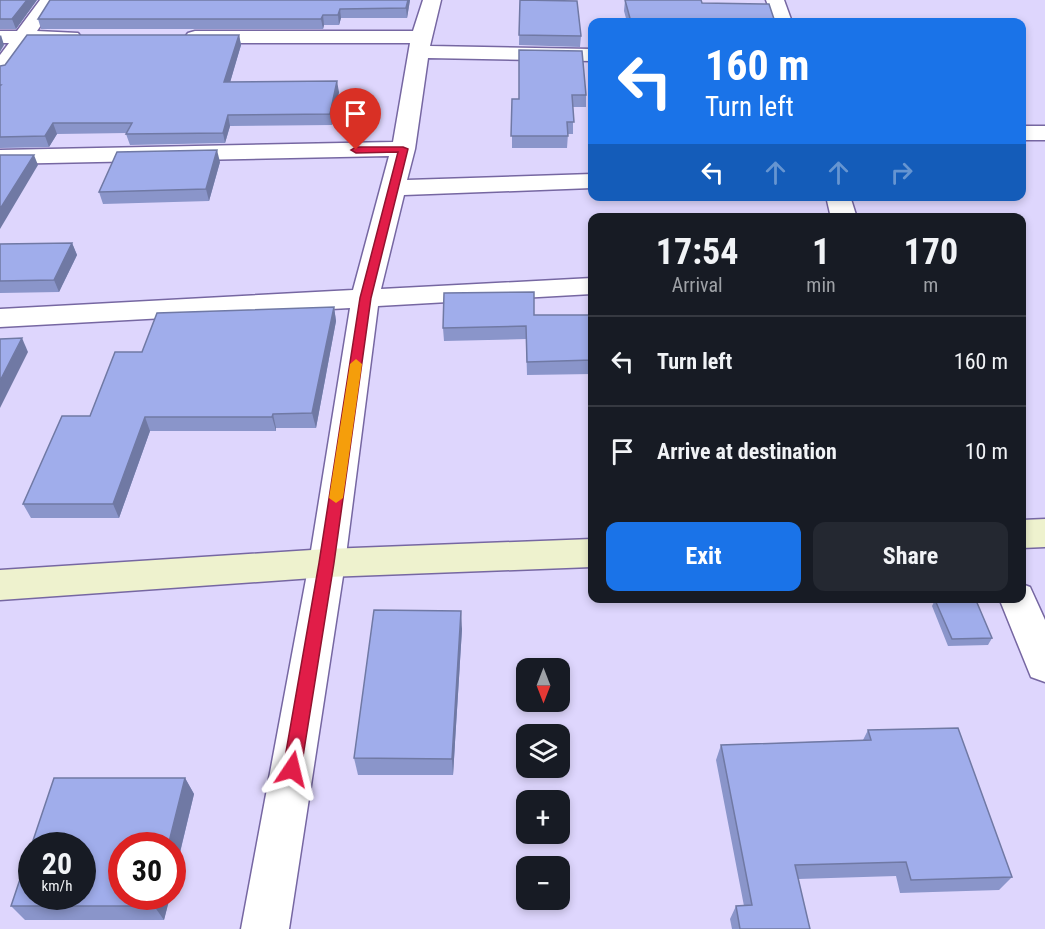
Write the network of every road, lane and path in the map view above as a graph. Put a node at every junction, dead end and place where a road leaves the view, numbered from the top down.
1 (49, 0) edge
2 (432, 0) edge
3 (775, 0) edge
4 (782, 18) edge
5 (0, 37) edge
6 (23, 37) junction
7 (93, 37) edge
8 (175, 37) edge
9 (420, 44) junction
10 (588, 56) edge
11 (0, 70) edge
12 (1026, 133) edge
13 (1045, 133) edge
14 (403, 149) junction
15 (0, 157) edge
16 (588, 182) edge
17 (393, 188) junction
18 (588, 286) edge
19 (365, 298) junction
20 (0, 318) edge
21 (1045, 533) edge
22 (1026, 534) edge
23 (588, 552) edge
24 (327, 563) junction
25 (0, 585) edge
26 (1019, 603) edge
27 (1045, 665) edge
28 (265, 929) edge

1 - 6 street
2 - 9 street
3 - 4 street
5 - 6 street
6 - 7 street
6 - 11 street
8 - 9 street
9 - 10 street
9 - 14 street
12 - 13 street
14 - 15 street
14 - 17 street
16 - 17 street
17 - 19 street
18 - 19 street
19 - 20 street
19 - 24 street
21 - 22 main road
23 - 24 main road
24 - 25 main road
24 - 28 street
26 - 27 street

